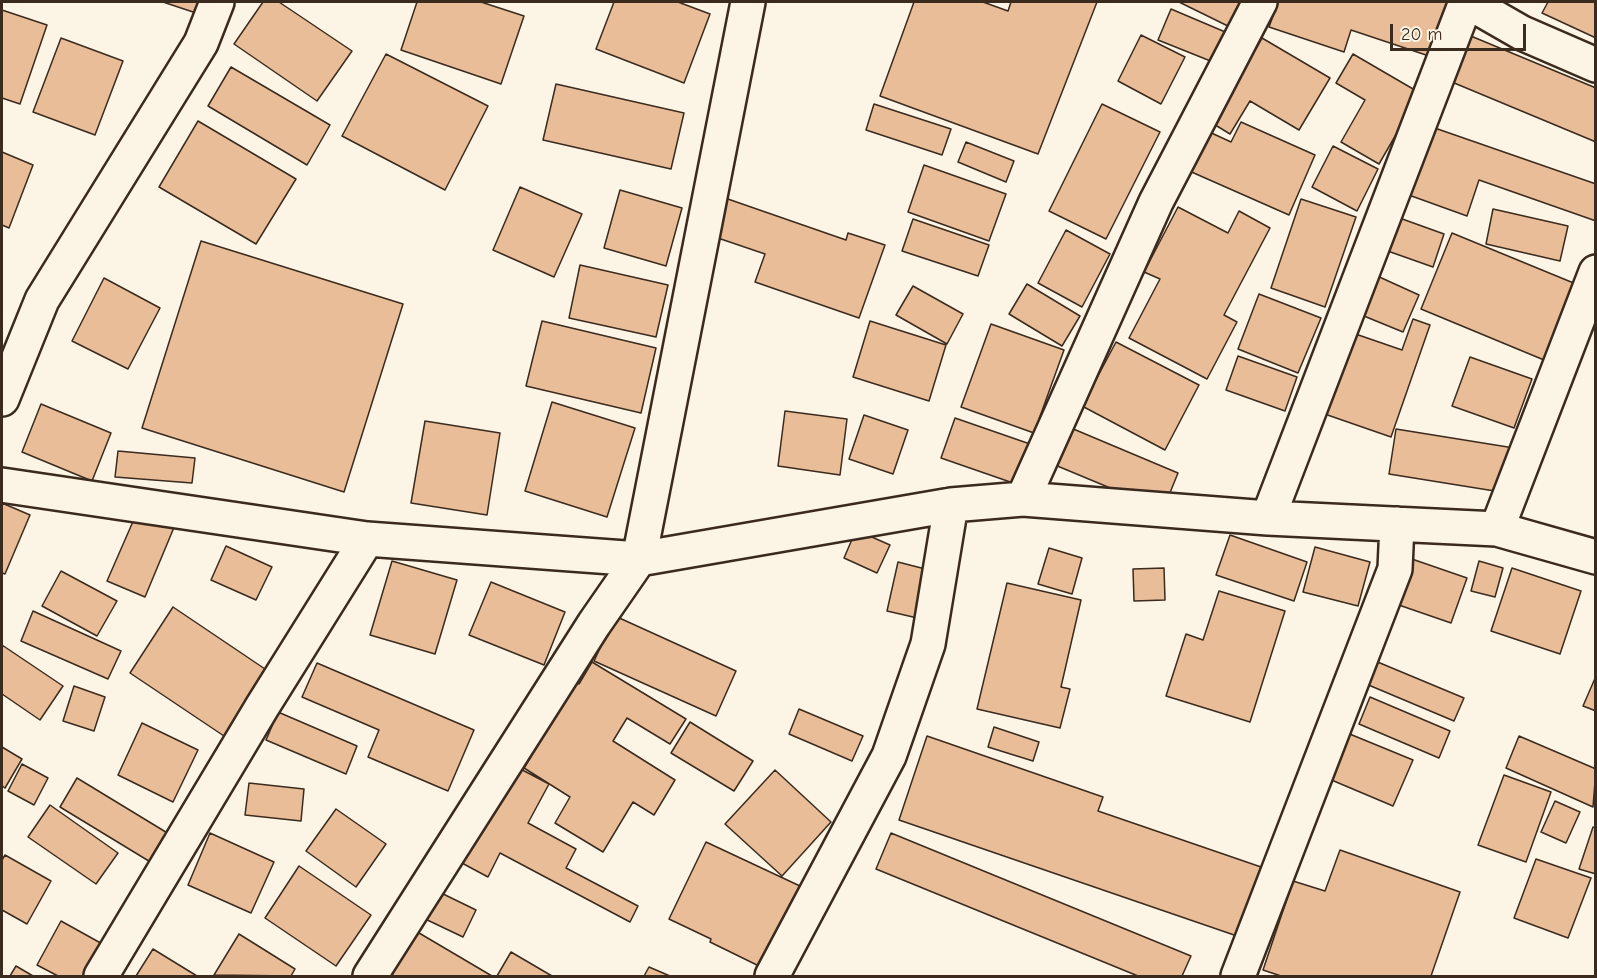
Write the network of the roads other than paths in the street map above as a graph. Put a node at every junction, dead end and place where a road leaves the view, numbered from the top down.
1 (217, 2) edge
2 (748, 2) edge
3 (1260, 2) edge
4 (1467, 2) edge
5 (1596, 65) edge
6 (1596, 272) edge
7 (2, 399) edge
8 (2, 485) edge
9 (1023, 499) junction
10 (951, 505) junction
11 (1268, 518) junction
12 (1397, 524) junction
13 (1497, 528) junction
14 (367, 539) junction
15 (1596, 557) edge
16 (639, 559) junction
17 (100, 976) edge
18 (370, 976) edge
19 (772, 976) edge
20 (1238, 976) edge

1 - 7 street
2 - 16 street
3 - 9 street
4 - 5 street
4 - 11 street
6 - 13 street
8 - 14 street
9 - 10 street
9 - 11 street
10 - 16 street
10 - 19 street
11 - 12 street
12 - 13 street
12 - 20 street
13 - 15 street
14 - 16 street
14 - 17 street
16 - 18 street

